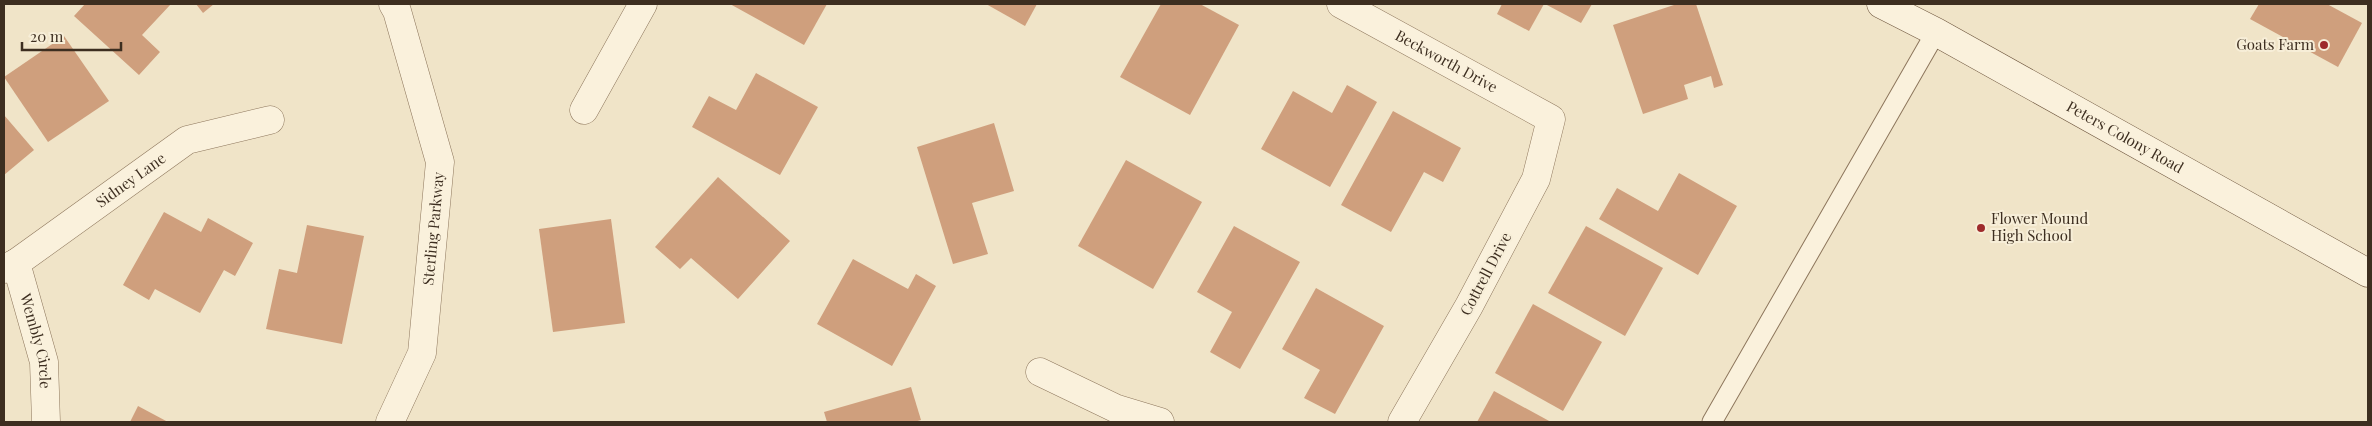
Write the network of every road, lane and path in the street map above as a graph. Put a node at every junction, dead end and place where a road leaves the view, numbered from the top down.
1 (393, 4) edge
2 (644, 4) edge
3 (1341, 4) edge
4 (1881, 4) edge
5 (1936, 32) junction
6 (584, 110) dead end
7 (1551, 119) joint
8 (270, 120) dead end
9 (10, 266) edge
10 (2368, 273) edge
11 (1040, 372) dead end
12 (46, 422) edge
13 (390, 422) edge
14 (1160, 422) edge
15 (1402, 422) edge
16 (1712, 422) edge

1 - 13 street, Sterling Parkway
2 - 6 street
3 - 7 street, Beckworth Drive
4 - 5 street, Peters Colony Road
5 - 10 street, Peters Colony Road
5 - 16 lane
7 - 15 street, Cottrell Drive
8 - 9 street, Sidney Lane
9 - 12 street, Wembly Circle
11 - 14 street

